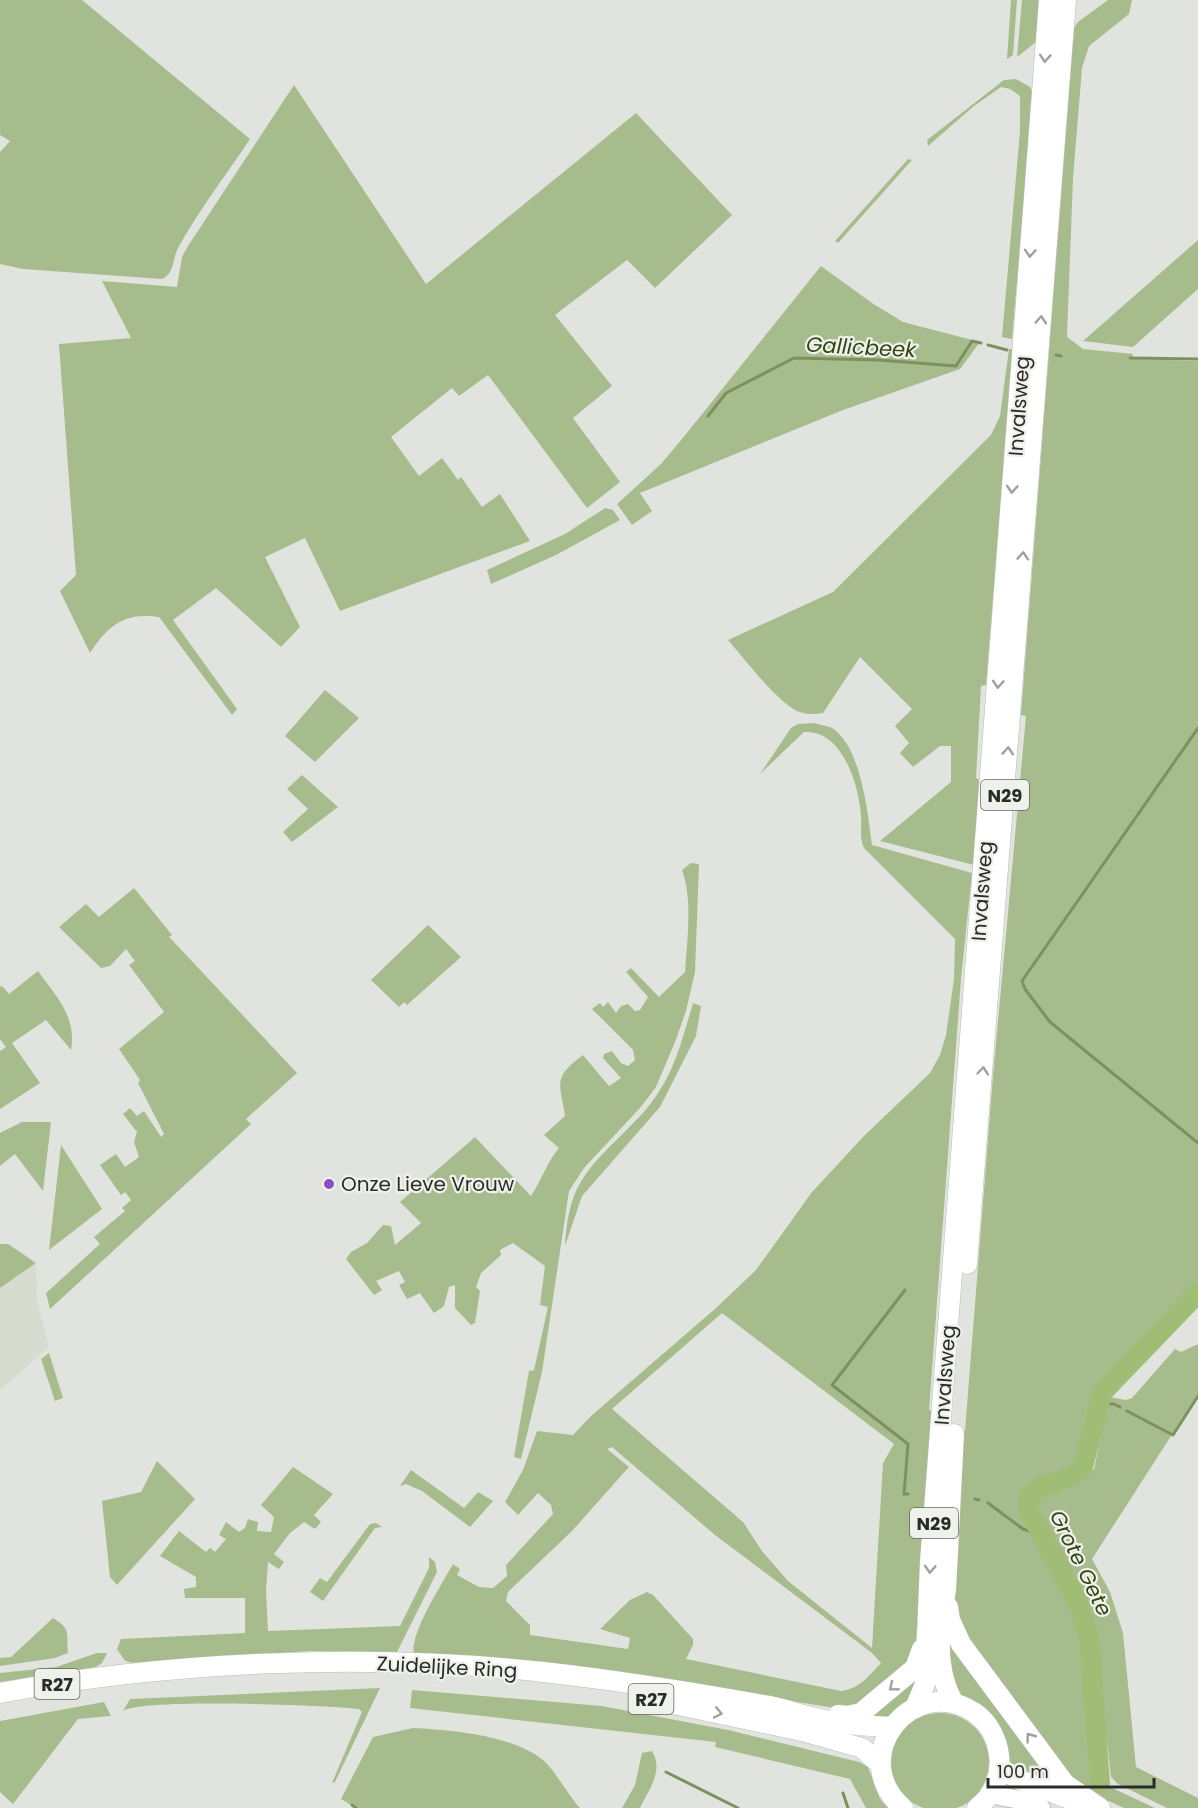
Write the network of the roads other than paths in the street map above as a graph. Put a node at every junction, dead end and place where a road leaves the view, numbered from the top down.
1 (1049, 0) edge
2 (1066, 0) edge
3 (946, 1590) junction
4 (925, 1641) junction
5 (376, 1669) junction
6 (412, 1669) junction
7 (0, 1693) edge
8 (954, 1703) junction
9 (0, 1705) edge
10 (915, 1708) junction
11 (790, 1710) junction
12 (892, 1727) junction
13 (880, 1764) junction
14 (1000, 1768) junction
15 (984, 1801) edge
16 (903, 1808) edge
17 (1041, 1808) edge
18 (1098, 1808) edge

1 -> 4 highway, Invalsweg / N29
3 -> 2 highway, Invalsweg / N29
3 - 8 highway, Invalsweg / N29
18 -> 3 highway
4 - 10 highway, Invalsweg / N29
4 -> 11 highway
5 - 6 highway, Zuidelijke Ring / R27
5 - 7 highway, Zuidelijke Ring / R27
5 - 9 highway, Zuidelijke Ring / R27
6 - 11 highway, Zuidelijke Ring / R27
6 -> 13 highway, Zuidelijke Ring / R27
8 - 10 highway
8 - 14 highway
10 - 12 highway
11 - 12 highway, Zuidelijke Ring / R27
12 - 13 highway
13 - 16 highway
14 - 15 highway
14 - 18 highway
15 - 17 main road

